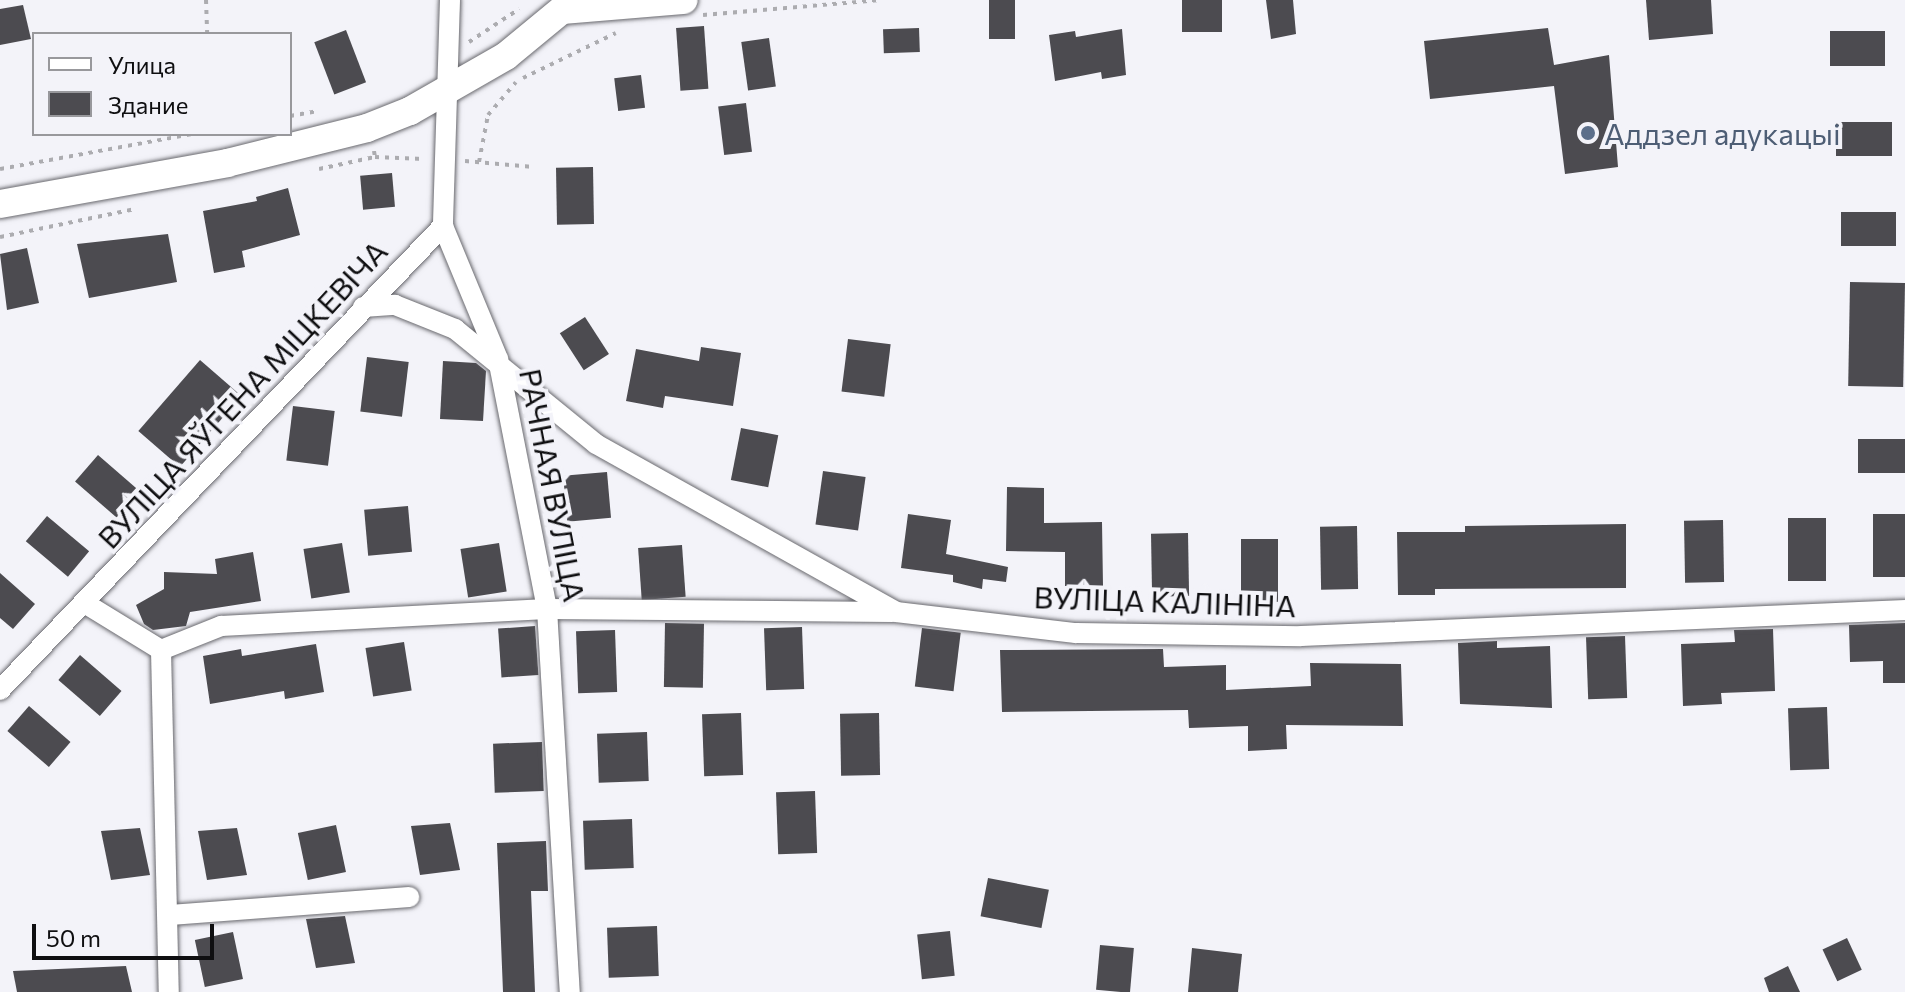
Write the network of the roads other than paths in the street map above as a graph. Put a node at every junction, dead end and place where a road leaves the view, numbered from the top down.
1 (450, 0) edge
2 (569, 5) edge
3 (692, 8) edge
4 (445, 92) junction
5 (0, 204) edge
6 (443, 226) junction
7 (363, 307) junction
8 (498, 359) junction
9 (86, 604) junction
10 (547, 609) junction
11 (1905, 610) edge
12 (896, 612) junction
13 (161, 650) junction
14 (3, 681) edge
15 (409, 897) dead end
16 (170, 915) junction
17 (169, 992) edge
18 (570, 992) edge

1 - 4 street, РАЧНАЯ ВУЛІЦА
2 - 3 street
2 - 4 street
4 - 5 street
4 - 6 street, РАЧНАЯ ВУЛІЦА
6 - 7 street, ВУЛІЦА ЯЎГЕНА МІЦКЕВІЧА
6 - 8 street, РАЧНАЯ ВУЛІЦА
7 - 8 street, ВУЛІЦА КАЛІНІНА
7 - 9 street, ВУЛІЦА ЯЎГЕНА МІЦКЕВІЧА
8 - 10 street, РАЧНАЯ ВУЛІЦА
8 - 12 street, ВУЛІЦА КАЛІНІНА
9 - 13 street
9 - 14 street, ВУЛІЦА ЯЎГЕНА МІЦКЕВІЧА
10 - 12 street
10 - 13 street
10 - 18 street, РАЧНАЯ ВУЛІЦА
11 - 12 street, ВУЛІЦА КАЛІНІНА
13 - 16 street
15 - 16 street
16 - 17 street

